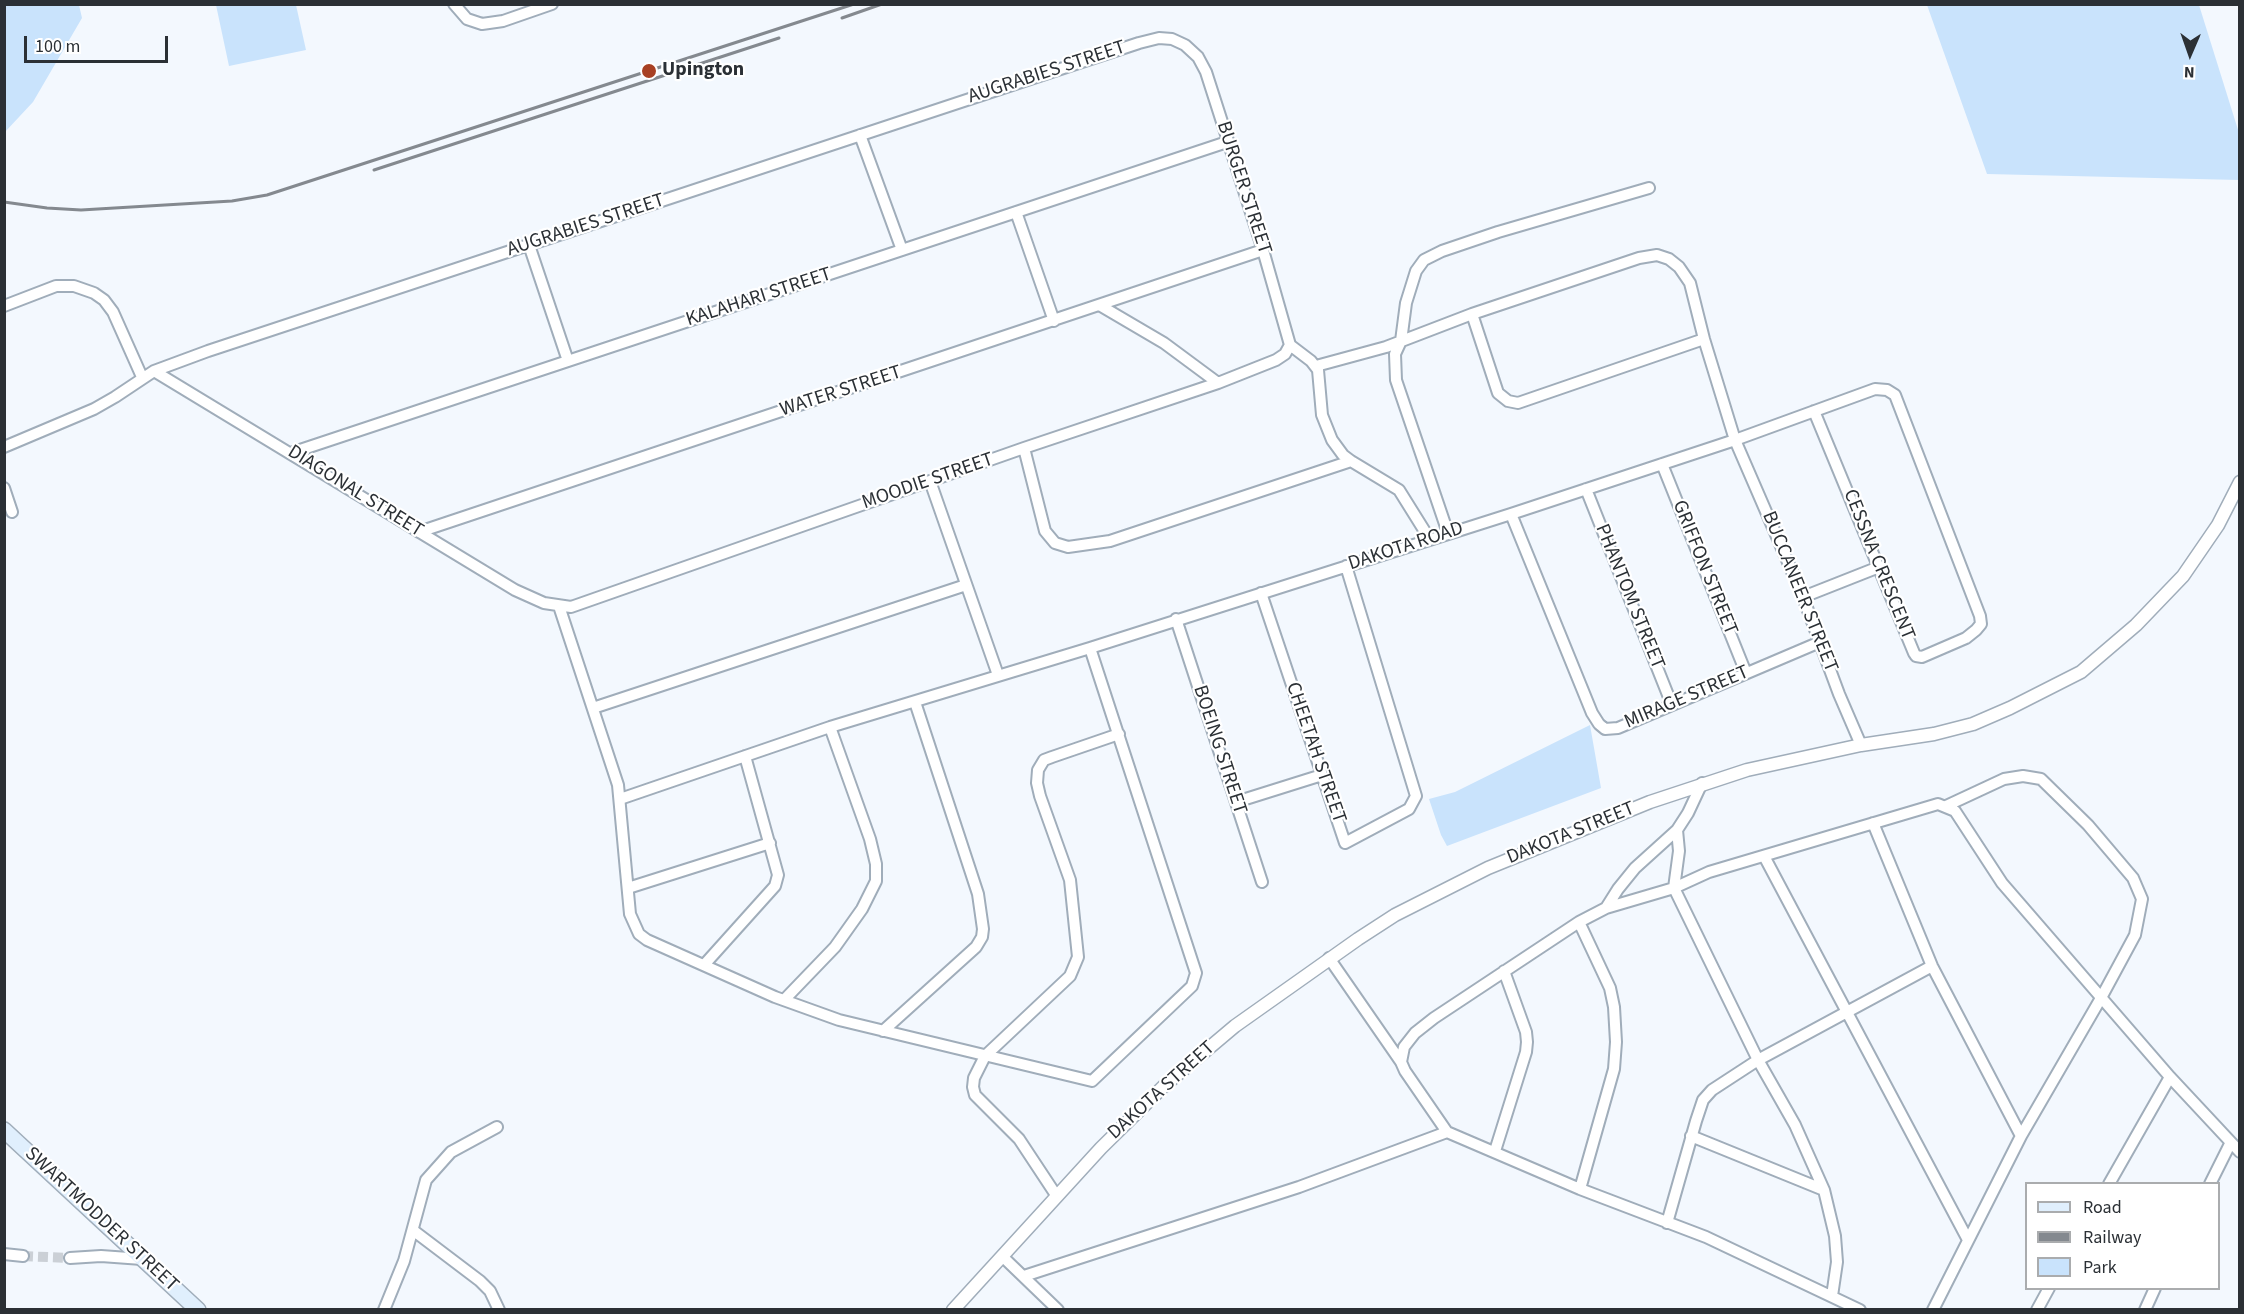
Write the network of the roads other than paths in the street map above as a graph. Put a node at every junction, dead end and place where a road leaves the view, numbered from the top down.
1 (454, 4) edge
2 (552, 4) edge
3 (1179, 42) joint
4 (860, 135) junction
5 (1227, 142) junction
6 (1648, 188) dead end
7 (1016, 212) junction
8 (529, 245) junction
9 (902, 250) junction
10 (1263, 250) junction
11 (4, 306) edge
12 (1101, 306) junction
13 (1472, 314) junction
14 (1054, 321) junction
15 (1704, 339) junction
16 (1401, 341) junction
17 (1290, 345) junction
18 (568, 361) junction
19 (1316, 366) junction
20 (154, 371) junction
21 (142, 377) junction
22 (1218, 383) junction
23 (1895, 395) joint
24 (1814, 411) junction
25 (1735, 440) junction
26 (4, 447) edge
27 (1024, 448) junction
28 (291, 453) junction
29 (1351, 461) junction
30 (1662, 464) junction
31 (930, 481) junction
32 (2240, 482) edge
33 (4, 488) edge
34 (1587, 489) junction
35 (12, 512) dead end
36 (1511, 514) junction
37 (419, 532) junction
38 (1448, 533) junction
39 (1430, 538) junction
40 (1346, 566) junction
41 (1879, 567) junction
42 (966, 585) junction
43 (1261, 593) junction
44 (1803, 597) junction
45 (559, 606) junction
46 (1176, 619) junction
47 (1820, 642) junction
48 (1090, 648) junction
49 (1746, 673) junction
50 (998, 675) junction
51 (915, 702) junction
52 (1672, 705) junction
53 (593, 708) junction
54 (831, 727) junction
55 (1119, 734) junction
56 (1861, 745) junction
57 (745, 756) junction
58 (1322, 775) junction
59 (1702, 783) junction
60 (620, 799) junction
61 (1236, 802) junction
62 (1946, 806) junction
63 (1873, 822) junction
64 (1677, 830) junction
65 (770, 843) junction
66 (1764, 856) junction
67 (1262, 882) dead end
68 (628, 888) junction
69 (1674, 888) junction
70 (1606, 908) junction
71 (1579, 922) junction
72 (1329, 958) junction
73 (704, 965) junction
74 (1932, 966) junction
75 (1504, 971) junction
76 (2101, 998) junction
77 (784, 1000) junction
78 (1847, 1012) junction
79 (883, 1031) junction
80 (985, 1056) junction
81 (1758, 1060) junction
82 (1401, 1062) junction
83 (2170, 1077) junction
84 (497, 1127) dead end
85 (4, 1130) edge
86 (1447, 1132) junction
87 (1691, 1136) junction
88 (2021, 1136) junction
89 (2230, 1144) junction
90 (1495, 1152) junction
91 (2240, 1152) edge
92 (2110, 1182) edge
93 (2211, 1182) edge
94 (1580, 1189) junction
95 (1824, 1190) junction
96 (1056, 1195) junction
97 (1667, 1223) junction
98 (414, 1231) junction
99 (1968, 1240) junction
100 (4, 1254) edge
101 (23, 1256) tunnel mouth
102 (1003, 1257) junction
103 (70, 1258) tunnel mouth
104 (142, 1259) junction
105 (1024, 1276) junction
106 (2048, 1290) edge
107 (2154, 1290) edge
108 (1832, 1296) junction
109 (198, 1310) edge
110 (384, 1310) edge
111 (499, 1310) edge
112 (953, 1310) edge
113 (1058, 1310) edge
114 (1860, 1310) edge
115 (1933, 1310) edge
116 (2037, 1310) edge
117 (2145, 1310) edge

1 - 2 street
3 - 4 street, AUGRABIES STREET
3 - 5 street, BURGER STREET
4 - 8 street, AUGRABIES STREET
4 - 9 street
5 - 7 street, KALAHARI STREET
5 - 10 street, BURGER STREET
6 - 16 street
7 - 9 street, KALAHARI STREET
7 - 14 street
8 - 18 street
8 - 20 street, AUGRABIES STREET
9 - 18 street, KALAHARI STREET
10 - 12 street, WATER STREET
10 - 17 street, BURGER STREET
11 - 21 street
12 - 14 street, WATER STREET
12 - 22 street
13 - 15 street, BUCCANEER STREET
13 - 15 street
13 - 16 street, BUCCANEER STREET
14 - 37 street, WATER STREET
15 - 25 street, BUCCANEER STREET
16 - 19 street, BUCCANEER STREET
16 - 38 street
17 - 19 street
17 - 22 street, MOODIE STREET
18 - 28 street, KALAHARI STREET
19 - 29 street
20 - 21 street, AUGRABIES STREET
20 - 28 street, DIAGONAL STREET
21 - 26 street, AUGRABIES STREET
22 - 27 street, MOODIE STREET
23 - 24 street, DAKOTA ROAD
23 - 41 street, CESSNA CRESCENT
24 - 25 street, DAKOTA ROAD
24 - 41 street, CESSNA CRESCENT
25 - 30 street, DAKOTA ROAD
25 - 44 street, BUCCANEER STREET
27 - 29 street
27 - 31 street, MOODIE STREET
28 - 37 street, DIAGONAL STREET
29 - 39 street
30 - 34 street, DAKOTA ROAD
30 - 49 street, GRIFFON STREET
31 - 42 street
31 - 45 street, MOODIE STREET
32 - 56 street, DAKOTA STREET
33 - 35 street
34 - 36 street, DAKOTA ROAD
34 - 52 street, PHANTOM STREET
36 - 38 street, DAKOTA ROAD
36 - 52 street, MIRAGE STREET
37 - 45 street, DIAGONAL STREET
38 - 39 street, DAKOTA ROAD
39 - 40 street, DAKOTA ROAD
40 - 43 street, DAKOTA ROAD
40 - 58 street, CHEETAH STREET
41 - 44 street
42 - 50 street
42 - 53 street
43 - 46 street, DAKOTA ROAD
43 - 58 street, CHEETAH STREET
44 - 47 street, BUCCANEER STREET
45 - 53 street
46 - 48 street, DAKOTA ROAD
46 - 61 street, BOEING STREET
47 - 49 street, MIRAGE STREET
47 - 56 street, BUCCANEER STREET
48 - 50 street, DAKOTA ROAD
48 - 55 street
49 - 52 street, MIRAGE STREET
50 - 51 street, DAKOTA ROAD
51 - 54 street, DAKOTA ROAD
51 - 79 street
53 - 60 street
54 - 57 street, DAKOTA ROAD
54 - 77 street
55 - 80 street
55 - 80 street
56 - 59 street, DAKOTA STREET
57 - 60 street, DAKOTA ROAD
57 - 65 street
58 - 61 street
59 - 64 street
59 - 72 street, DAKOTA STREET
60 - 68 street
61 - 67 street, BOEING STREET
62 - 63 street
62 - 76 street
62 - 76 street
63 - 66 street
63 - 74 street
64 - 69 street
64 - 70 street
65 - 68 street
65 - 73 street
66 - 69 street
66 - 78 street
68 - 73 street
69 - 70 street
69 - 81 street
70 - 71 street
71 - 75 street
71 - 94 street
72 - 82 street
72 - 96 street, DAKOTA STREET
73 - 77 street
74 - 78 street
74 - 88 street
75 - 82 street
75 - 90 street
76 - 83 street
76 - 88 street
77 - 79 street
78 - 81 street
78 - 99 street
79 - 80 street
80 - 96 street
81 - 87 street
81 - 95 street
82 - 86 street
83 - 89 street
83 - 92 street
84 - 98 street
85 - 104 main road, SWARTMODDER STREET
86 - 90 street
86 - 105 street
87 - 95 street
87 - 97 street
88 - 99 street
89 - 91 street
89 - 93 street
90 - 94 street
94 - 97 street
95 - 108 street
96 - 102 street, DAKOTA STREET
97 - 108 street
98 - 110 street
98 - 111 street
99 - 115 street
100 - 101 street
102 - 105 street
102 - 112 street, DAKOTA STREET
103 - 104 street
104 - 109 main road, SWARTMODDER STREET
105 - 113 street
106 - 116 street
107 - 117 street
108 - 114 street

